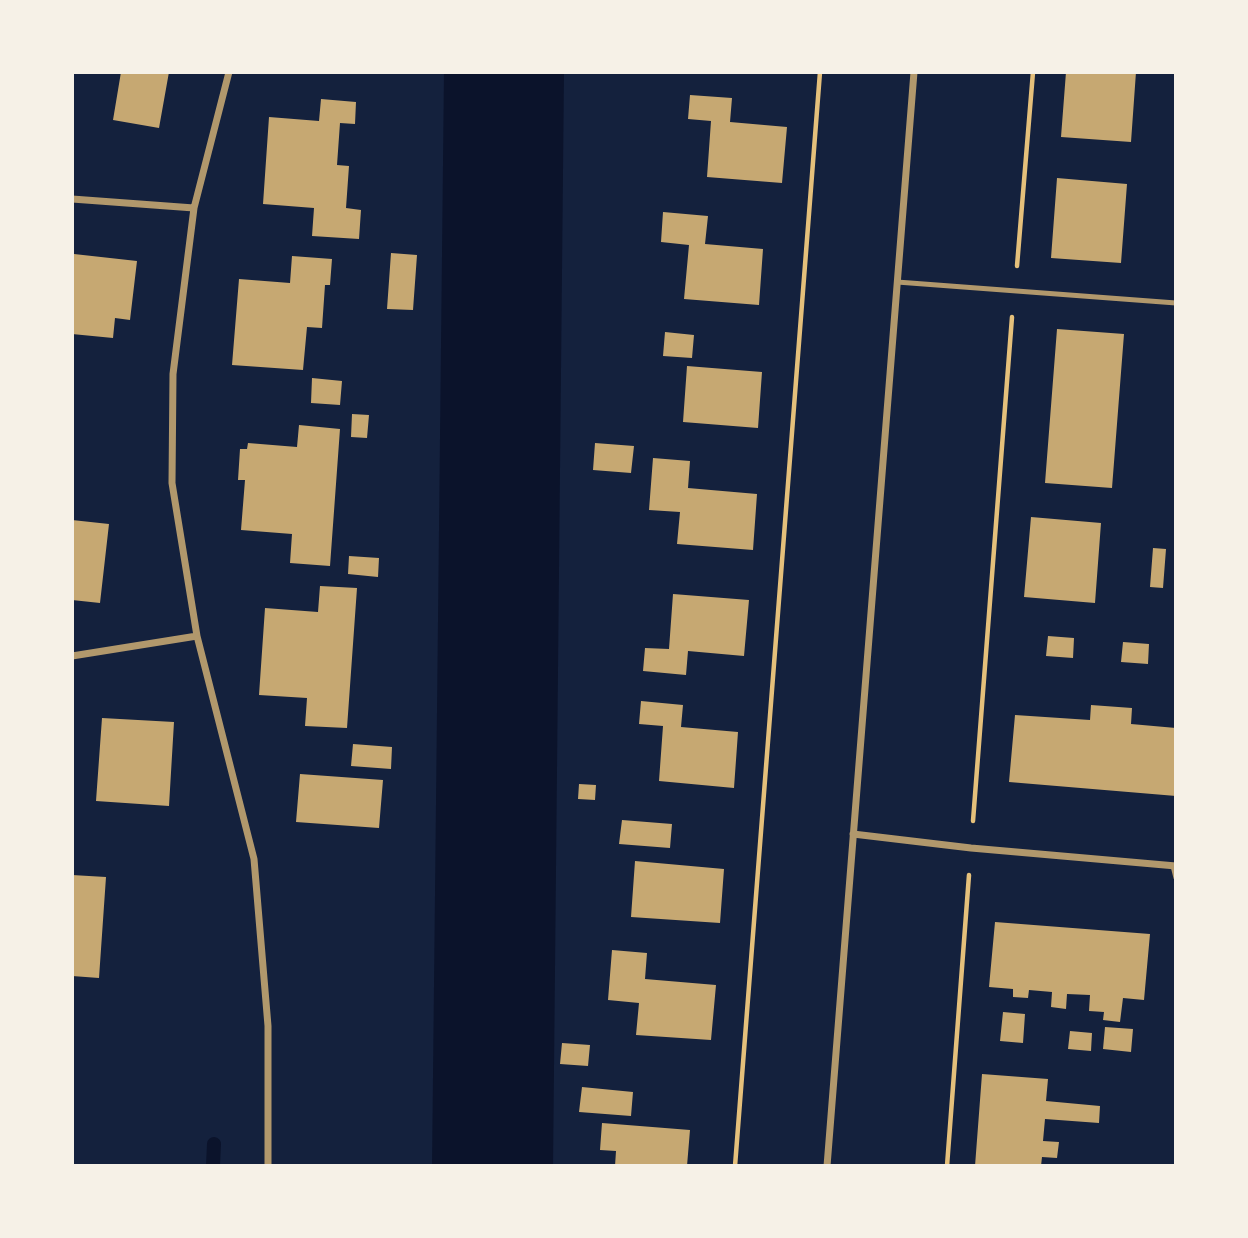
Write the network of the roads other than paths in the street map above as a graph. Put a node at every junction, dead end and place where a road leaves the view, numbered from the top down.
1 (229, 72) edge
2 (914, 72) edge
3 (72, 199) edge
4 (194, 208) junction
5 (897, 282) junction
6 (1176, 303) edge
7 (197, 636) junction
8 (72, 656) edge
9 (853, 834) junction
10 (1175, 866) edge
11 (1176, 878) edge
12 (268, 1166) edge
13 (827, 1166) edge

1 - 4 street
2 - 5 street
3 - 4 street
4 - 7 street
5 - 6 lane
5 - 9 street
7 - 8 street
7 - 12 street
9 - 10 street
9 - 13 street
10 - 11 lane

